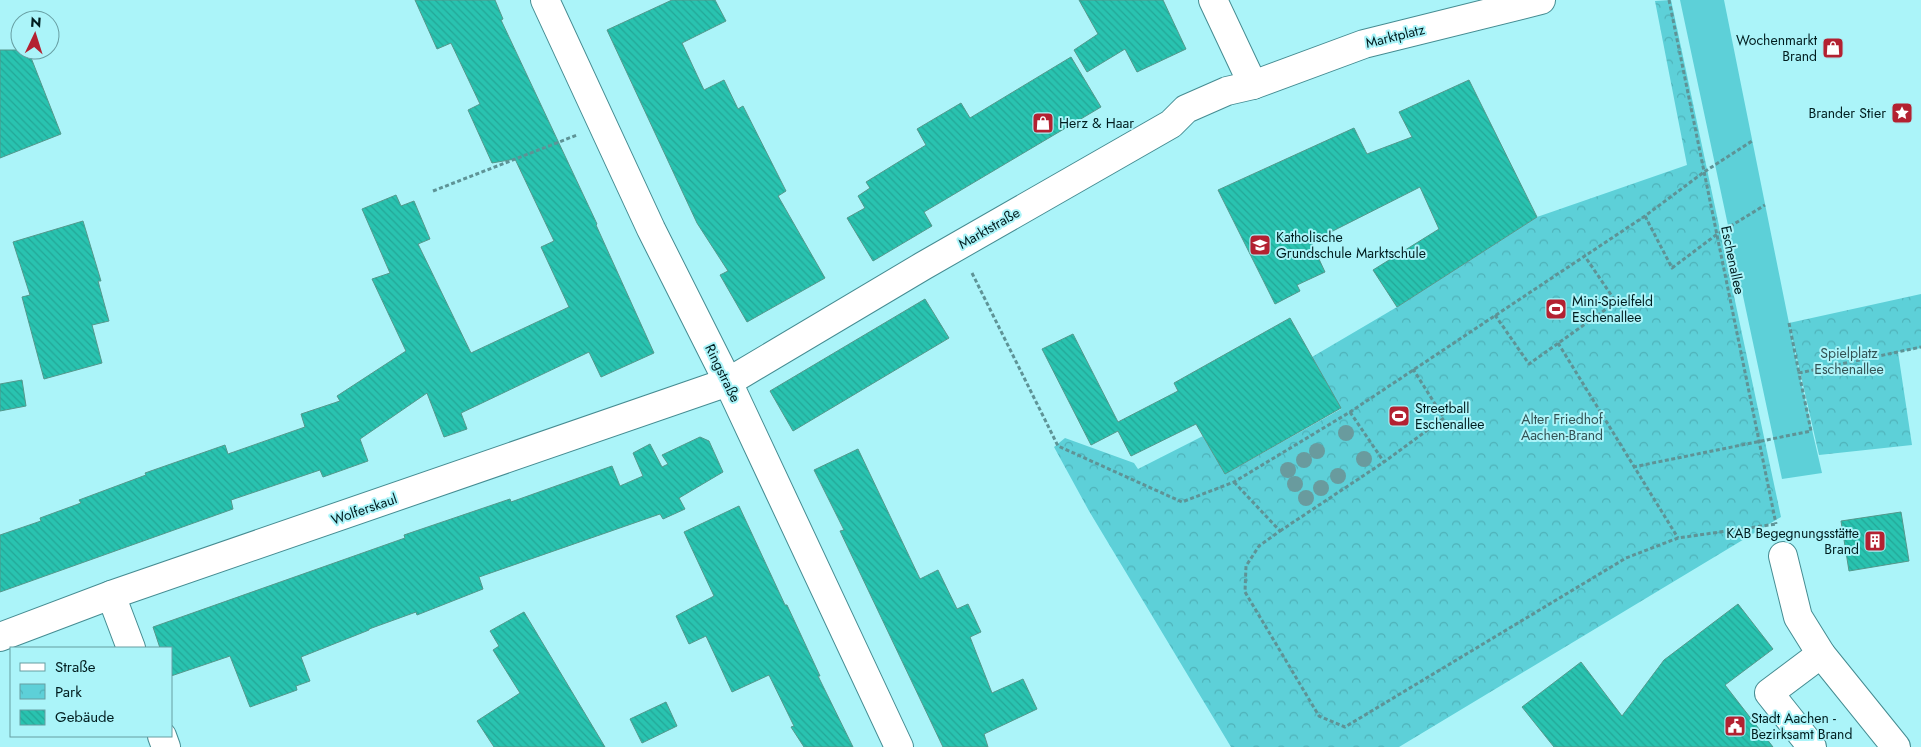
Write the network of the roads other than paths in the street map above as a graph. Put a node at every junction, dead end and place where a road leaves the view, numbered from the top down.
1 (545, 0) edge
2 (1213, 0) edge
3 (1541, 0) edge
4 (1253, 85) junction
5 (728, 382) junction
6 (1783, 556) dead end
7 (111, 595) junction
8 (0, 637) edge
9 (131, 647) edge
10 (1821, 654) junction
11 (900, 747) edge
12 (1812, 747) edge
13 (1896, 747) edge

1 - 5 street, Ringstraße
2 - 4 street
3 - 4 street, Marktplatz
4 - 5 street, Marktstraße
5 - 7 street, Wolferskaul
5 - 11 street, Ringstraße
6 - 10 street
7 - 8 street, Wolferskaul
7 - 9 street
10 - 12 street
10 - 13 street

